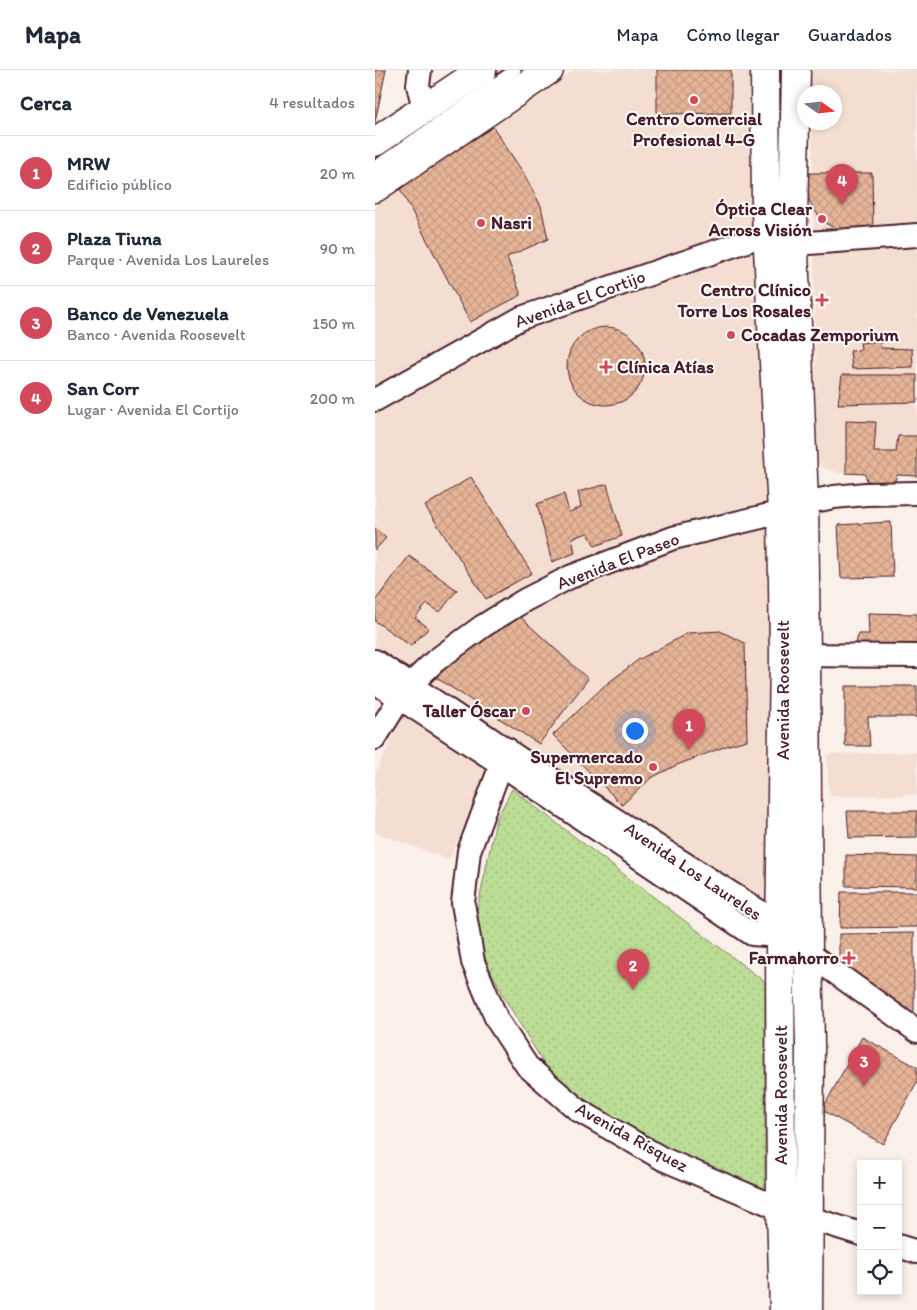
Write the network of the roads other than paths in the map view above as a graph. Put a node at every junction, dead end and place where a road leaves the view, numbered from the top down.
1 (420, 70) edge
2 (482, 70) edge
3 (515, 70) edge
4 (549, 70) edge
5 (765, 70) edge
6 (777, 70) edge
7 (796, 70) edge
8 (424, 108) junction
9 (375, 142) edge
10 (375, 167) edge
11 (777, 184) junction
12 (375, 188) edge
13 (767, 234) junction
14 (794, 234) junction
15 (917, 235) edge
16 (375, 400) edge
17 (917, 493) edge
18 (793, 508) junction
19 (795, 655) junction
20 (917, 656) edge
21 (375, 661) edge
22 (375, 682) edge
23 (405, 691) junction
24 (375, 738) edge
25 (504, 757) junction
26 (780, 936) junction
27 (808, 953) junction
28 (917, 1031) edge
29 (781, 1209) junction
30 (809, 1218) junction
31 (857, 1233) edge
32 (902, 1247) edge
33 (917, 1252) edge
34 (784, 1310) edge
35 (808, 1310) edge

1 - 8 street
2 - 8 street
3 - 10 lane
4 - 12 street
5 - 13 street, Avenida Roosevelt
6 - 11 street
7 - 14 street, Avenida Roosevelt
8 - 9 street
11 - 13 street
11 - 14 street
13 - 16 street, Avenida El Cortijo
13 - 18 street, Avenida Roosevelt
14 - 15 street
14 - 18 street, Avenida Roosevelt
17 - 18 street, Avenida El Paseo
18 - 19 street, Avenida Roosevelt
18 - 23 street, Avenida El Paseo
19 - 20 street
19 - 26 street, Avenida Roosevelt
19 - 27 street, Avenida Roosevelt
21 - 23 street, Avenida Los Laureles
22 - 23 street, Avenida Los Laureles
23 - 24 street, Avenida El Paseo
23 - 25 street, Avenida Los Laureles
25 - 26 street, Avenida Los Laureles
25 - 29 street, Avenida Rísquez
26 - 27 street
26 - 29 street, Avenida Roosevelt
27 - 28 street
27 - 30 street, Avenida Roosevelt
29 - 30 street, Avenida Rísquez
29 - 34 street, Avenida Roosevelt
30 - 31 street
30 - 35 street, Avenida Roosevelt
32 - 33 street

